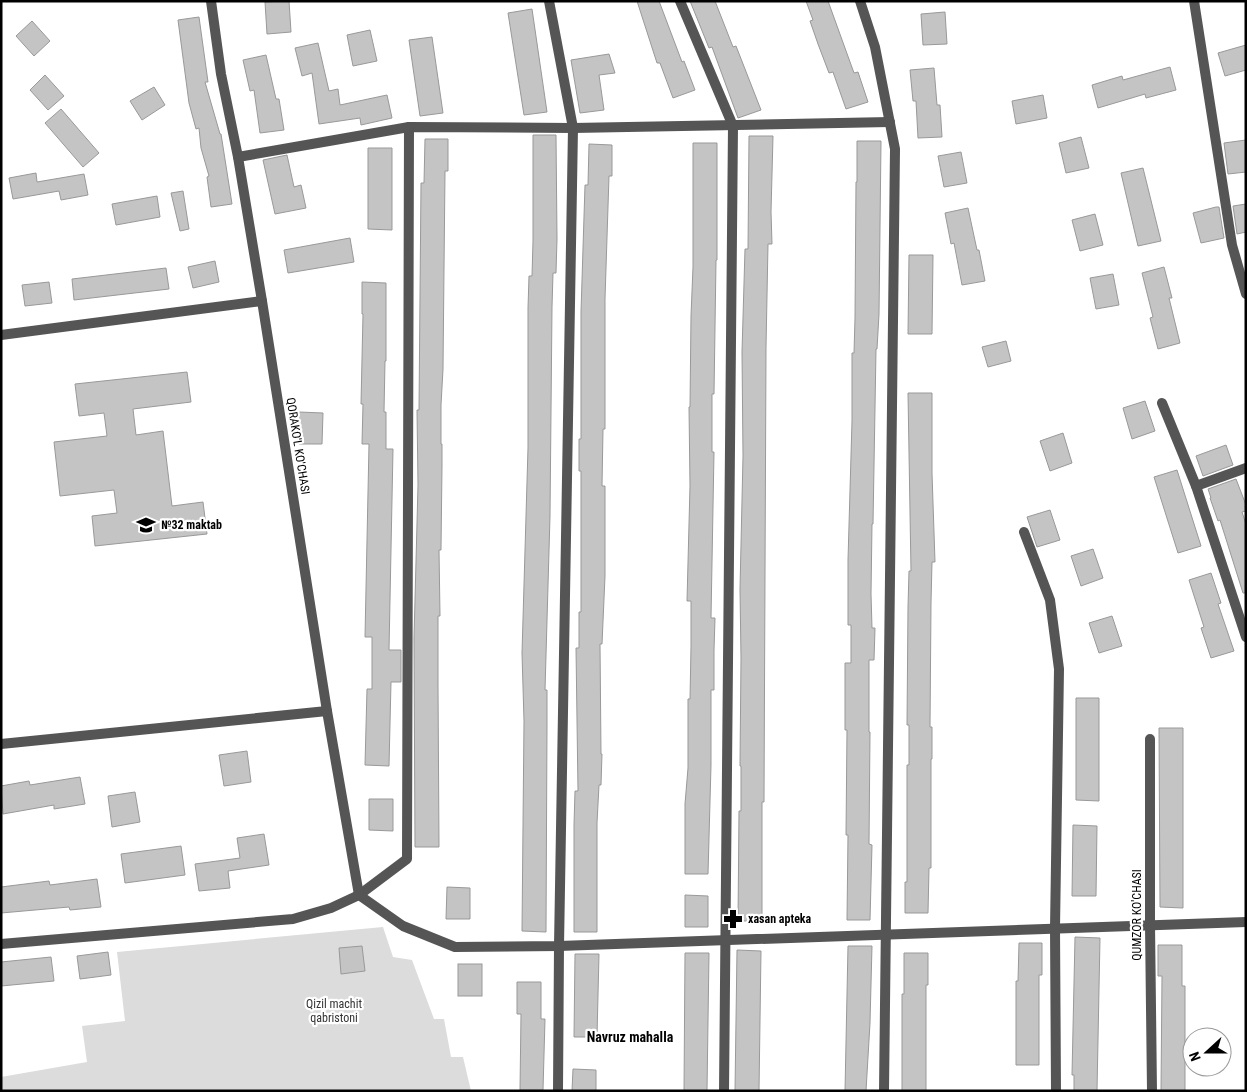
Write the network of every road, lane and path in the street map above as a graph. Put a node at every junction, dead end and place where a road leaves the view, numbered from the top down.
1 (211, 1) edge
2 (549, 1) edge
3 (680, 1) edge
4 (860, 1) edge
5 (1194, 1) edge
6 (890, 122) junction
7 (732, 126) junction
8 (409, 127) junction
9 (573, 128) junction
10 (238, 157) junction
11 (1246, 294) edge
12 (262, 301) junction
13 (1, 335) edge
14 (1162, 403) dead end
15 (1246, 468) edge
16 (1196, 486) junction
17 (1024, 532) dead end
18 (1246, 637) edge
19 (327, 711) junction
20 (1150, 739) dead end
21 (1, 744) edge
22 (359, 896) junction
23 (1246, 922) edge
24 (1150, 925) junction
25 (1055, 928) junction
26 (886, 934) junction
27 (725, 940) junction
28 (1, 944) edge
29 (559, 946) junction
30 (558, 1091) edge
31 (724, 1091) edge
32 (884, 1091) edge
33 (1056, 1091) edge
34 (1152, 1091) edge

1 - 10 street, QORAKO'L KO'CHASI
2 - 9 street
3 - 7 street
4 - 6 street
5 - 11 street
6 - 7 street
6 - 26 street
7 - 9 street
7 - 27 street
8 - 9 street
8 - 10 street
8 - 22 street
9 - 29 street
10 - 12 street, QORAKO'L KO'CHASI
12 - 13 street
12 - 19 street, QORAKO'L KO'CHASI
14 - 16 street
15 - 16 street
16 - 18 street
17 - 25 street
19 - 21 street
19 - 22 street, QORAKO'L KO'CHASI
20 - 24 street, QUMZOR KO'CHASI
22 - 28 street
22 - 29 street
23 - 24 street
24 - 25 street
24 - 34 street, QUMZOR KO'CHASI
25 - 26 street
25 - 33 street
26 - 27 street
26 - 32 street
27 - 29 street
27 - 31 street
29 - 30 street

